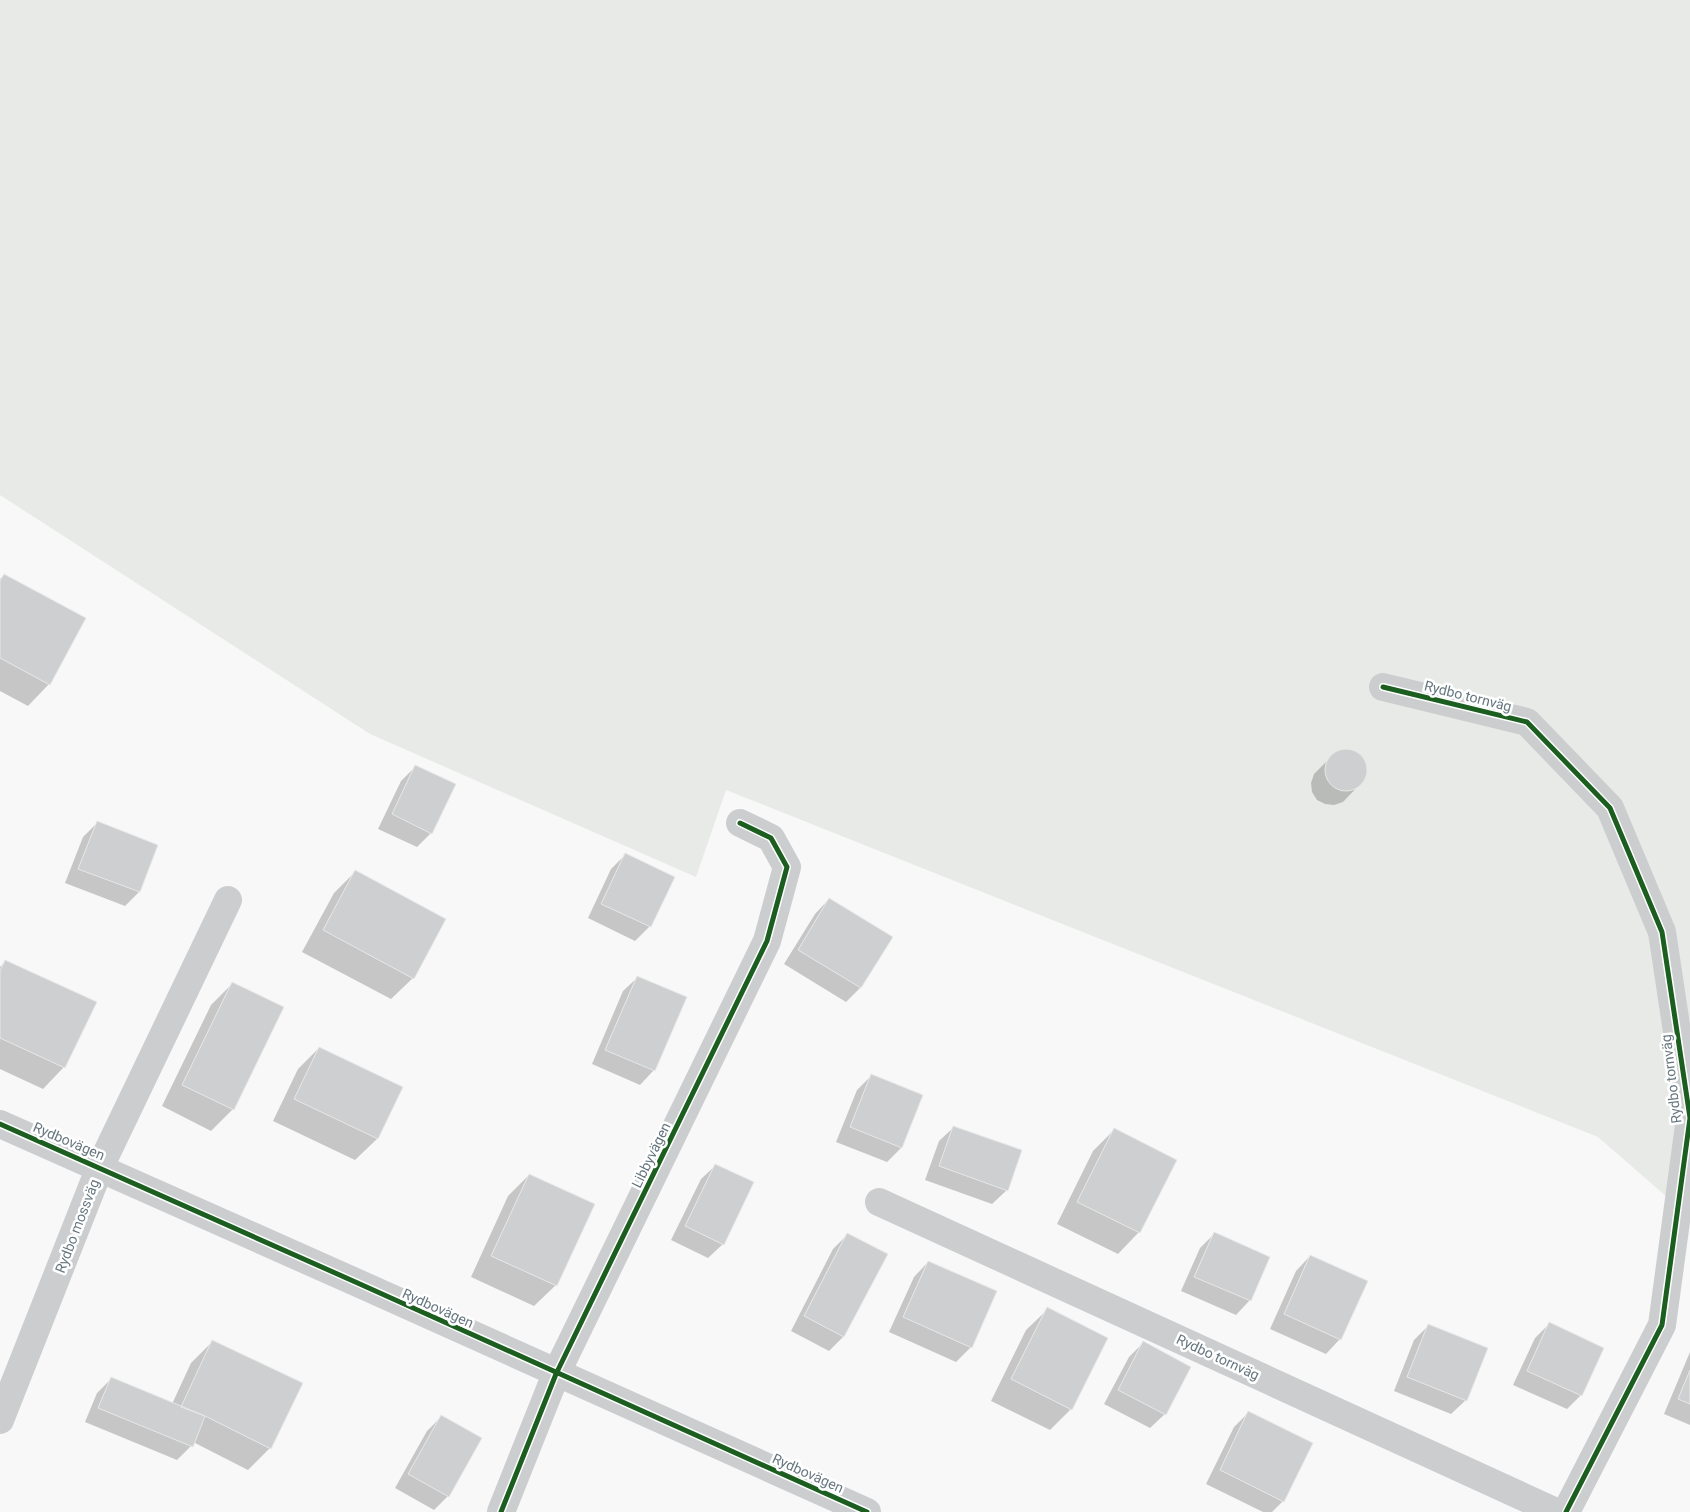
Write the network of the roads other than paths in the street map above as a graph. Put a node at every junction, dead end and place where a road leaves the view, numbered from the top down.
1 (1383, 687) dead end
2 (740, 823) dead end
3 (228, 900) dead end
4 (0, 1124) edge
5 (100, 1167) junction
6 (878, 1202) dead end
7 (556, 1374) junction
8 (2, 1409) edge
9 (501, 1512) edge
10 (867, 1512) edge
11 (1556, 1512) edge
12 (1566, 1512) edge

1 - 12 street, Rydbo tornväg
2 - 7 street, Libbyvägen
3 - 5 street, Rydbo mossväg
4 - 5 street, Rydbovägen
5 - 7 street, Rydbovägen
5 - 8 street, Rydbo mossväg
6 - 11 street, Rydbo tornväg
7 - 9 street, Libbyvägen
7 - 10 street, Rydbovägen

